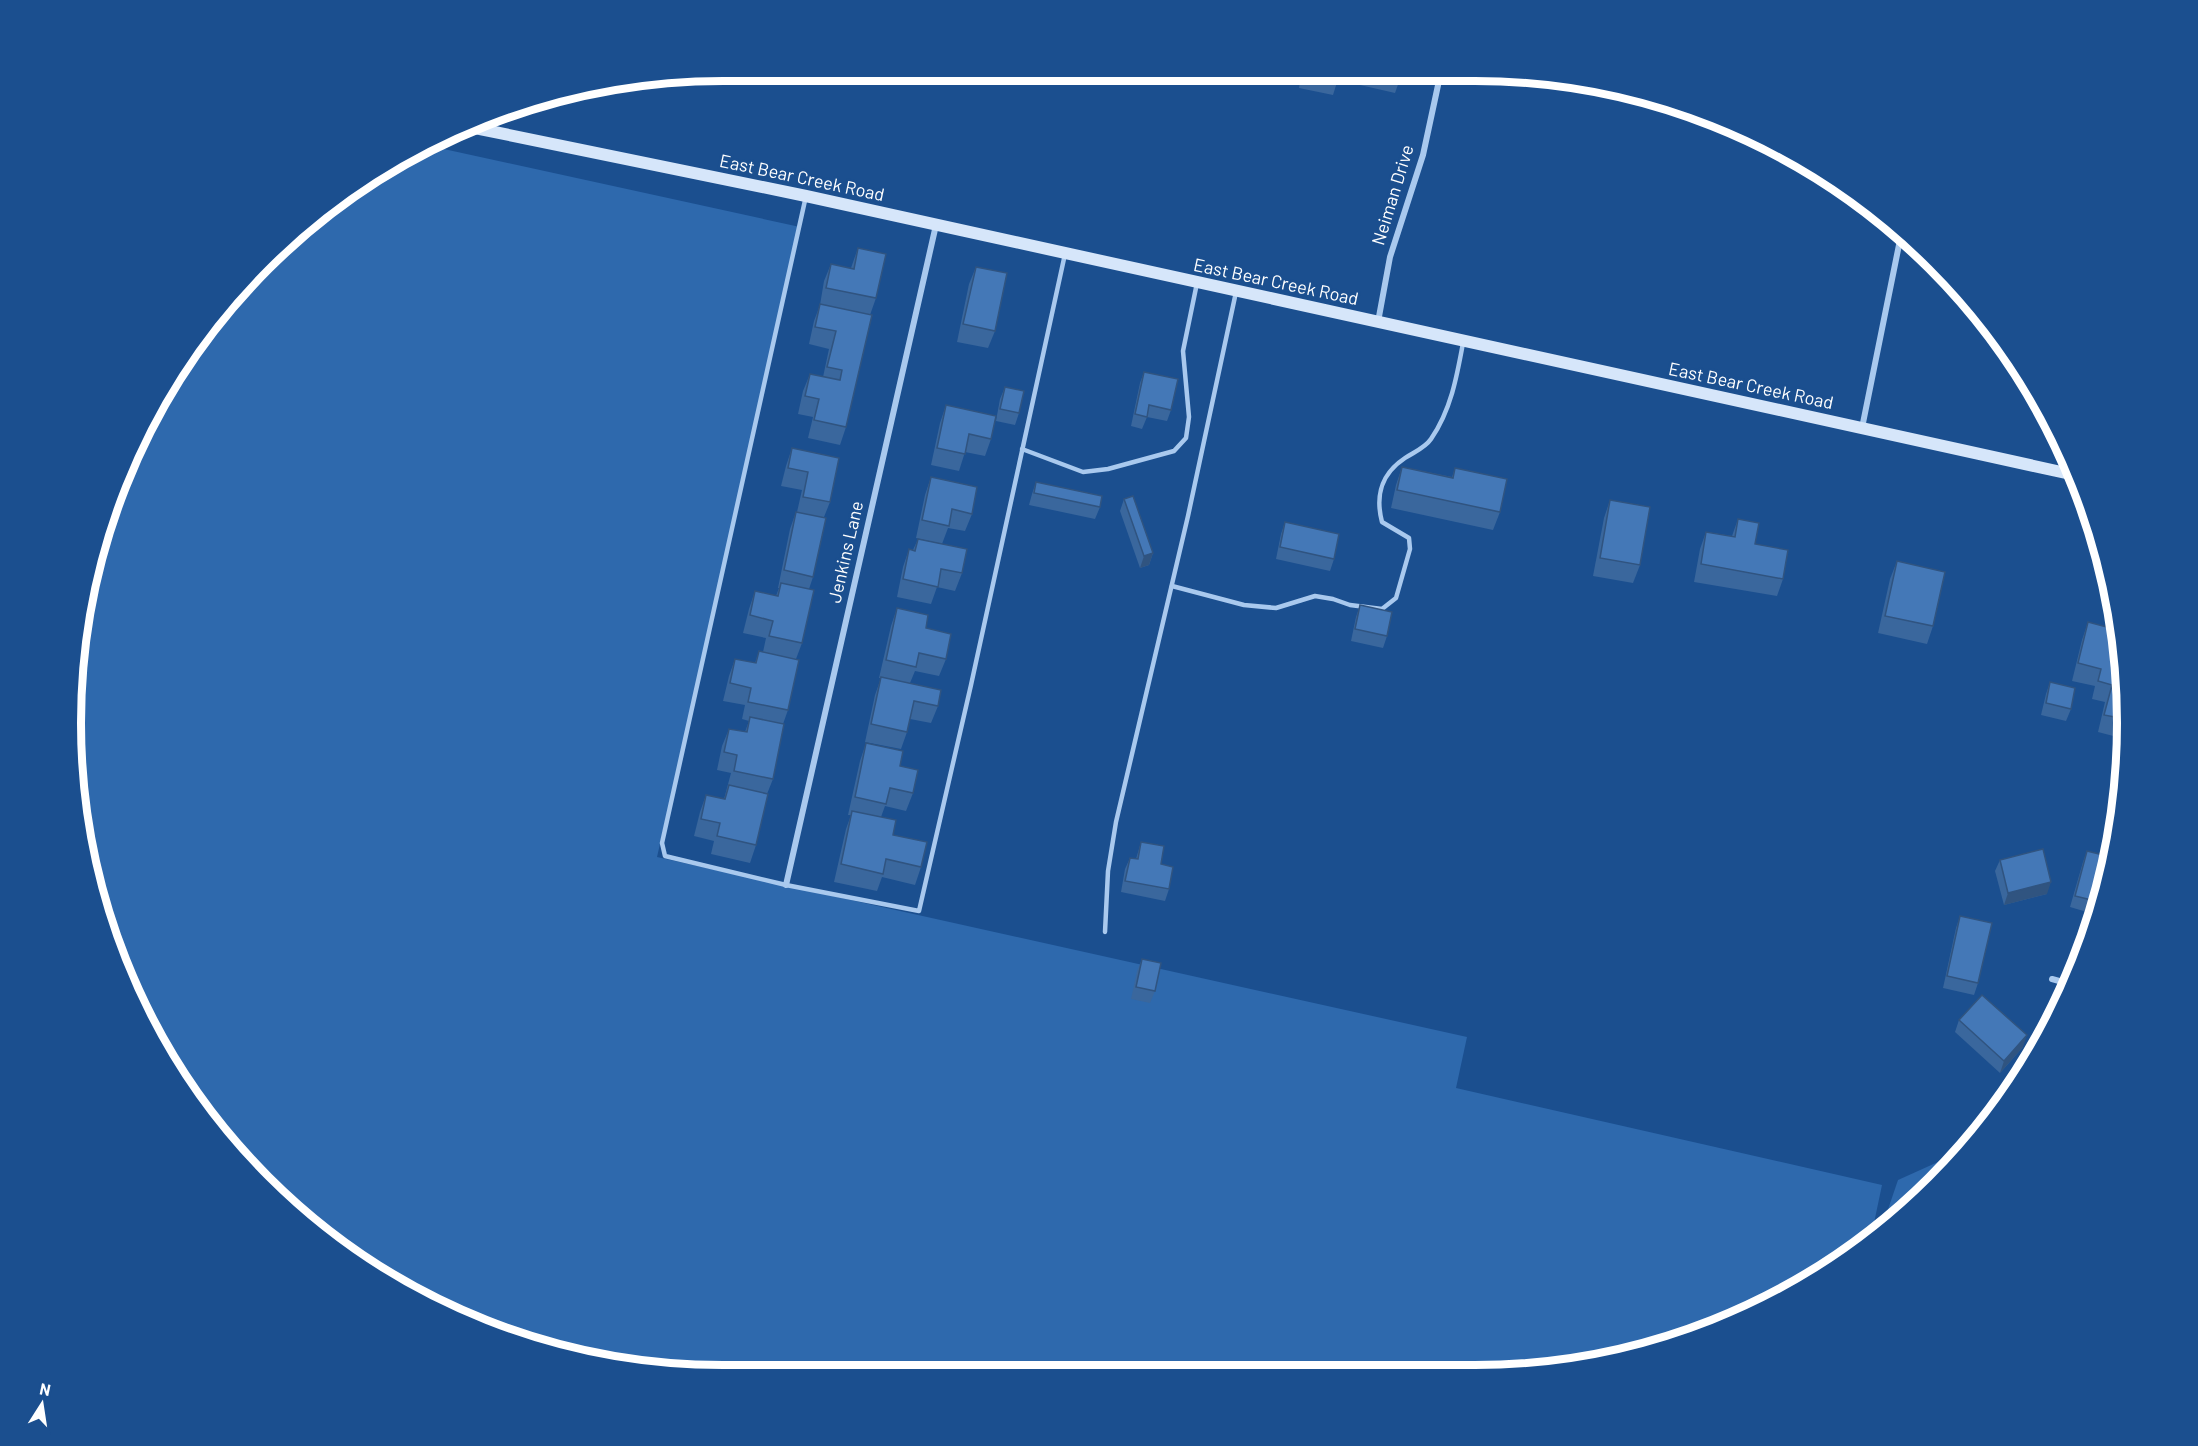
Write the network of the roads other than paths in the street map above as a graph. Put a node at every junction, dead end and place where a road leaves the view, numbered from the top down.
1 (1439, 81) edge
2 (480, 129) edge
3 (806, 196) junction
4 (936, 225) junction
5 (1900, 242) edge
6 (1065, 254) junction
7 (1197, 283) junction
8 (1236, 292) junction
9 (1378, 322) junction
10 (1463, 341) junction
11 (1861, 428) junction
12 (1022, 449) junction
13 (2066, 473) edge
14 (1172, 586) junction
15 (786, 885) junction
16 (1105, 932) dead end
17 (2052, 980) dead end
18 (2062, 982) edge

1 - 9 street, Neiman Drive
2 - 3 main road, East Bear Creek Road
3 - 4 main road, East Bear Creek Road
3 - 15 lane
4 - 6 main road, East Bear Creek Road
4 - 15 street, Jenkins Lane
5 - 11 street
6 - 7 main road, East Bear Creek Road
6 - 12 lane
7 - 8 main road, East Bear Creek Road
7 - 12 lane
8 - 9 main road, East Bear Creek Road
8 - 14 lane
9 - 10 main road, East Bear Creek Road
10 - 11 main road, East Bear Creek Road
10 - 14 lane
11 - 13 main road, East Bear Creek Road
12 - 15 lane
14 - 16 lane
17 - 18 street

